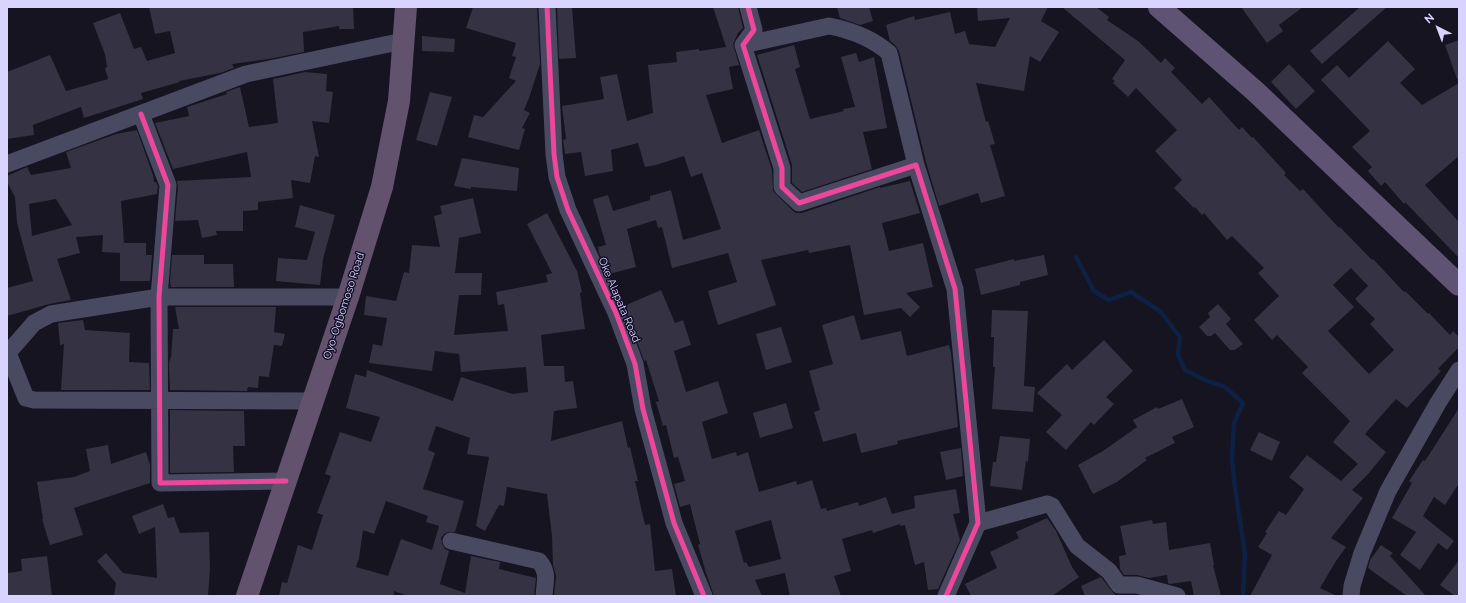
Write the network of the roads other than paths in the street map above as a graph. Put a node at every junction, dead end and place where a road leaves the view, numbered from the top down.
1 (406, 7) edge
2 (547, 7) edge
3 (748, 7) edge
4 (1159, 7) edge
5 (403, 41) junction
6 (743, 45) junction
7 (141, 114) junction
8 (7, 164) edge
9 (916, 165) junction
10 (1459, 285) edge
11 (159, 297) junction
12 (348, 297) junction
13 (8, 354) edge
14 (1459, 370) edge
15 (160, 401) junction
16 (313, 401) junction
17 (286, 481) junction
18 (978, 523) junction
19 (451, 541) dead end
20 (247, 596) edge
21 (544, 596) edge
22 (704, 596) edge
23 (946, 596) edge
24 (1177, 596) edge
25 (1351, 596) edge

1 - 5 highway, Oyo-Ogbomoso Road
2 - 22 street, Oke Alapata Road
3 - 6 street
4 - 10 main road
5 - 7 street
5 - 12 highway, Oyo-Ogbomoso Road
6 - 9 street
6 - 9 street
7 - 8 street
7 - 11 street
9 - 18 street
11 - 12 street
11 - 13 street
11 - 15 street
12 - 16 highway, Oyo-Ogbomoso Road
13 - 15 street
14 - 25 street
15 - 16 street
15 - 17 street
16 - 17 highway, Oyo-Ogbomoso Road
17 - 20 highway, Oyo-Ogbomoso Road
18 - 23 street
18 - 24 street
19 - 21 street

